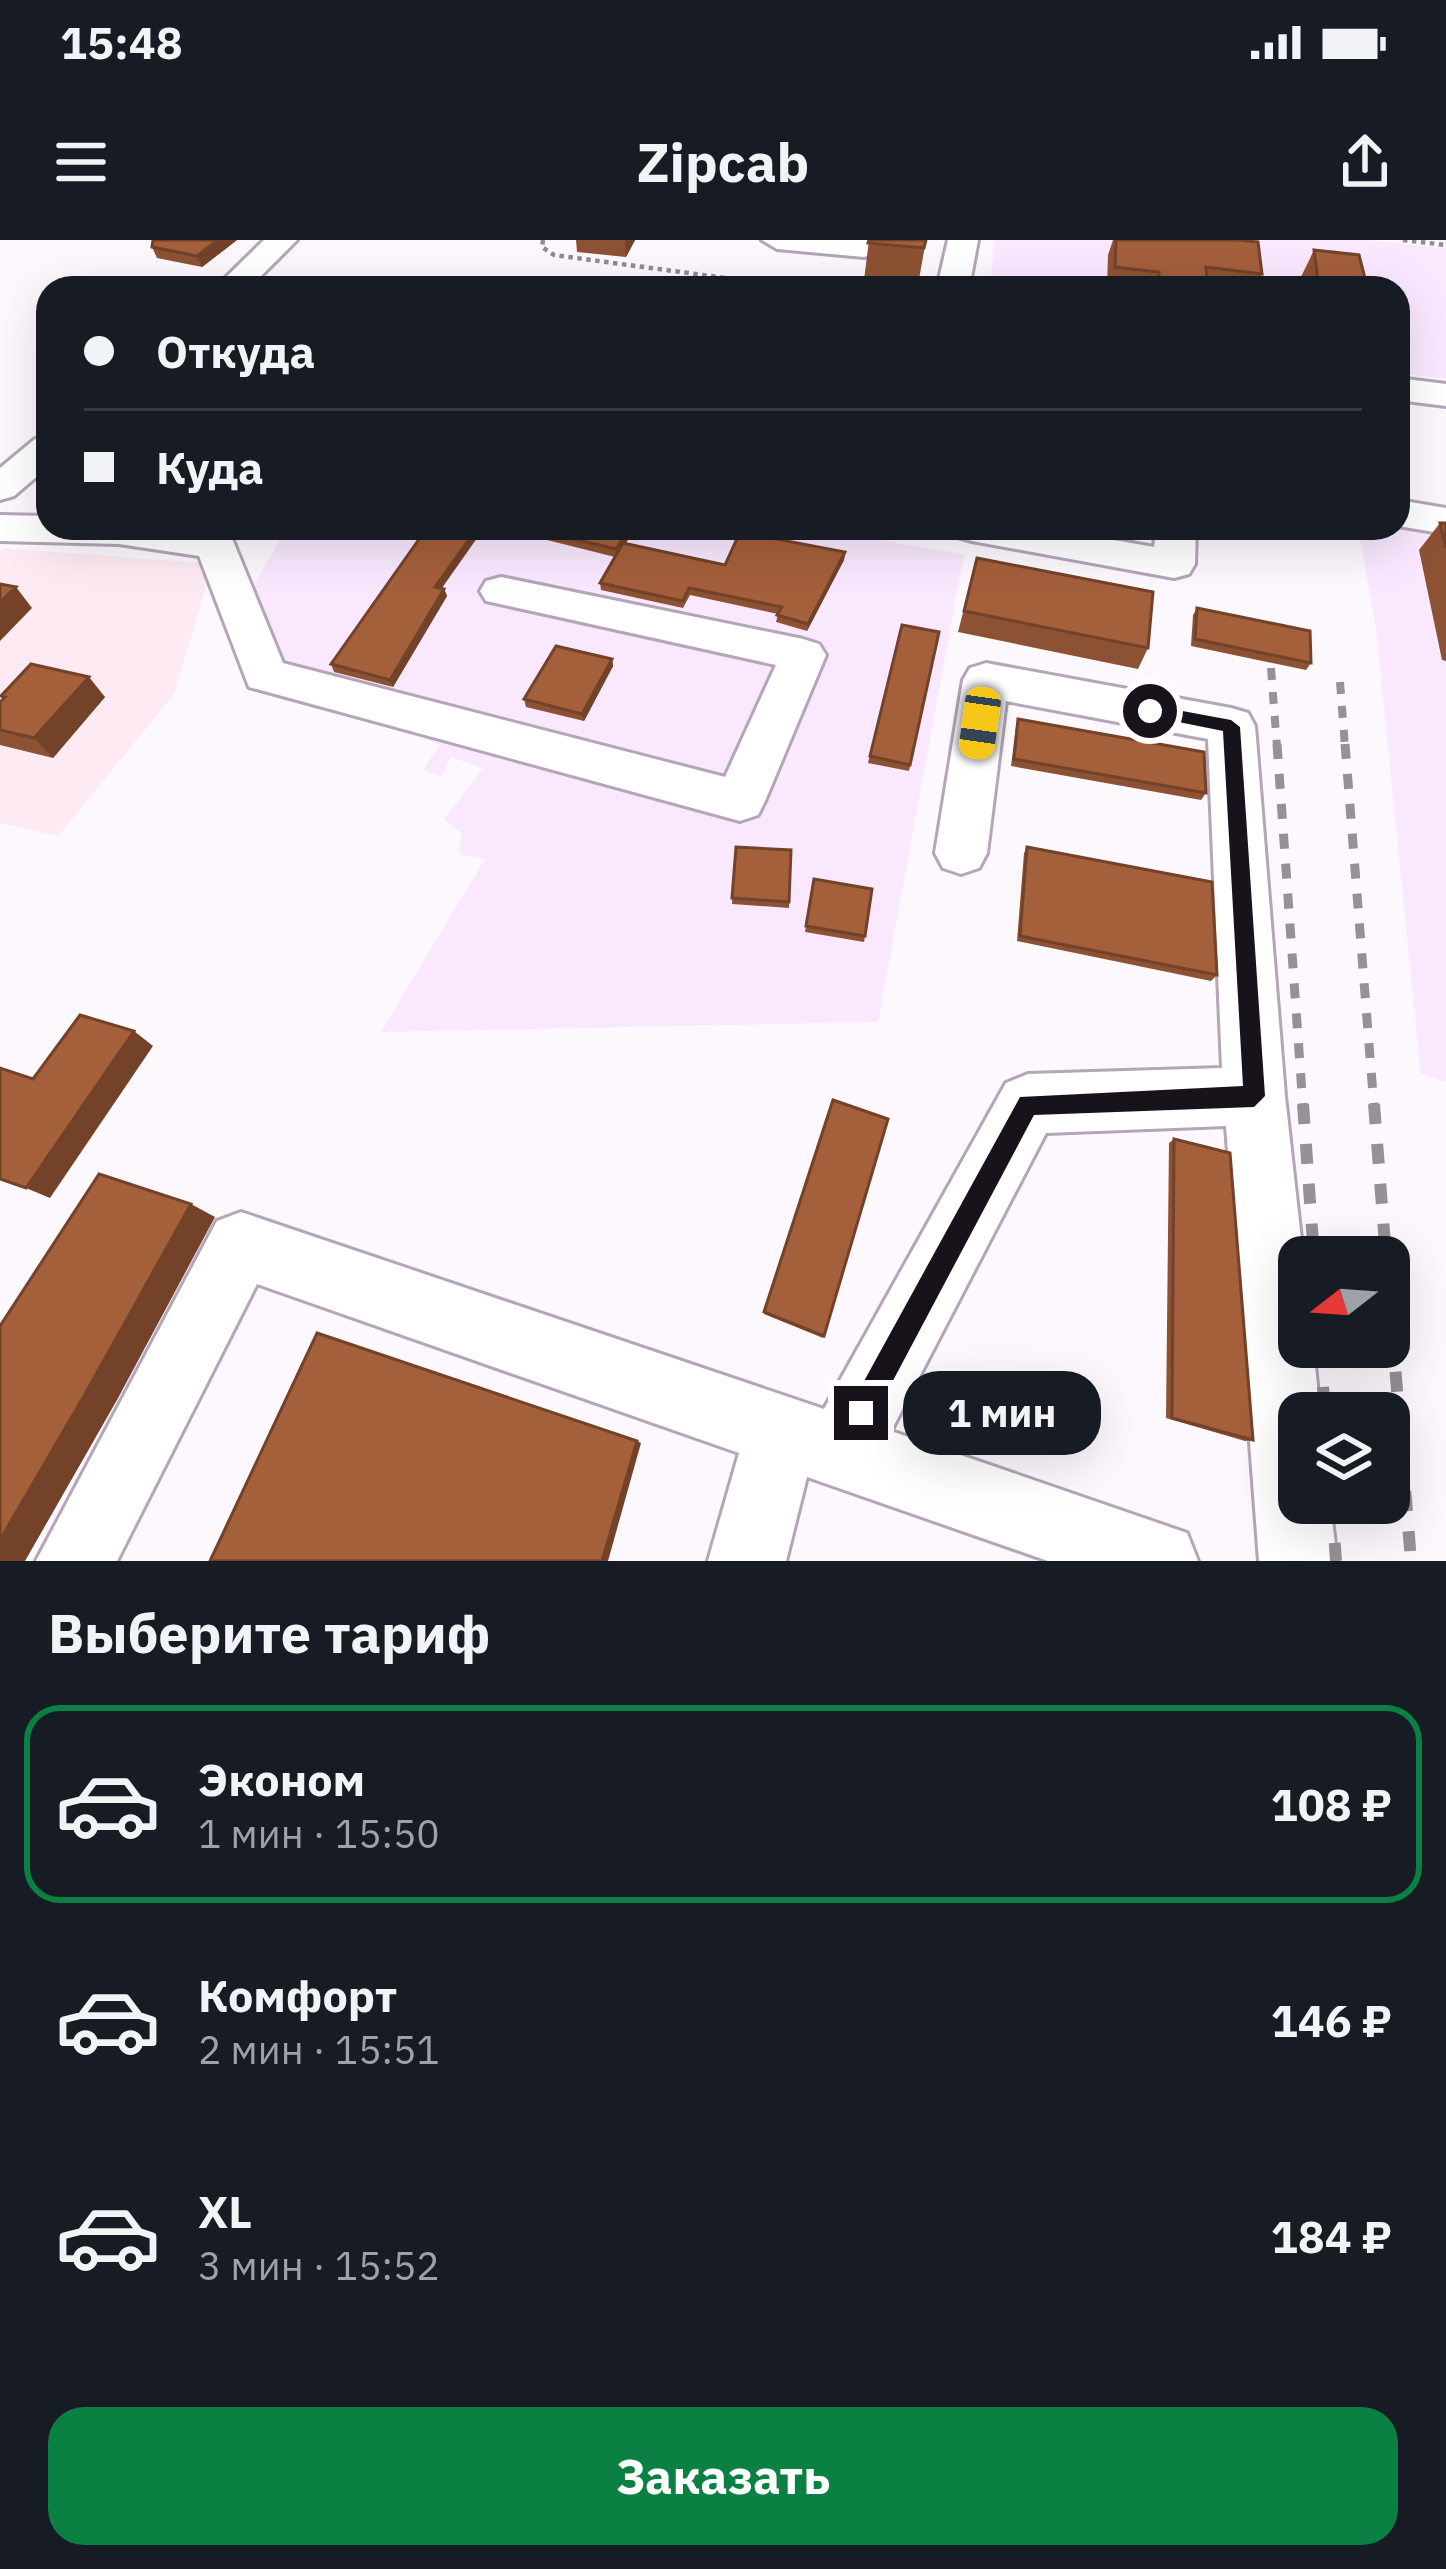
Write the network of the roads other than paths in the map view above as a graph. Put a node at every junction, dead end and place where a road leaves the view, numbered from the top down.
1 (282, 240) edge
2 (777, 240) edge
3 (866, 240) edge
4 (963, 240) edge
5 (244, 276) edge
6 (956, 276) edge
7 (1410, 390) edge
8 (1446, 395) edge
9 (36, 457) edge
10 (0, 488) edge
11 (1410, 516) edge
12 (1446, 521) edge
13 (0, 528) edge
14 (36, 528) edge
15 (185, 540) edge
16 (1039, 540) edge
17 (1175, 540) edge
18 (500, 591) dead end
19 (961, 853) dead end
20 (1254, 1096) junction
21 (812, 1441) junction
22 (75, 1561) edge
23 (746, 1561) edge
24 (1159, 1561) edge
25 (1298, 1561) edge

1 - 5 street
2 - 3 street
4 - 6 street
7 - 8 street
9 - 10 street
11 - 12 street
13 - 14 street
15 - 18 street
16 - 17 street
19 - 20 street
20 - 21 street
20 - 25 street
21 - 22 street
21 - 23 street
21 - 24 street

